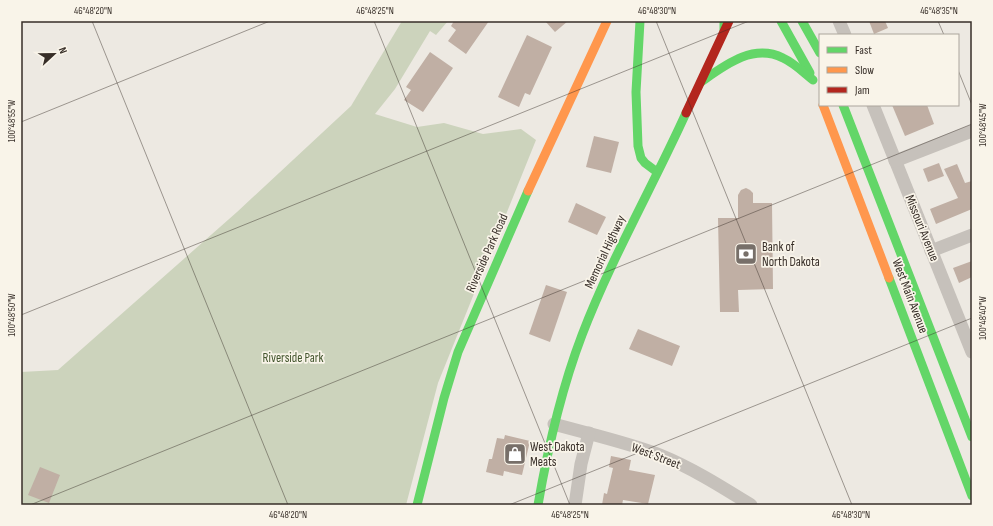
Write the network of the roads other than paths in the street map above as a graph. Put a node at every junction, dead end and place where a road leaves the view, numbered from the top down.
1 (607, 21) edge
2 (640, 21) edge
3 (724, 21) edge
4 (729, 21) edge
5 (781, 21) edge
6 (802, 21) edge
7 (839, 21) edge
8 (724, 31) junction
9 (844, 34) edge
10 (819, 51) edge
11 (701, 82) junction
12 (823, 106) edge
13 (843, 106) edge
14 (873, 106) edge
15 (972, 131) edge
16 (895, 161) junction
17 (657, 172) junction
18 (972, 235) edge
19 (932, 251) junction
20 (972, 352) edge
21 (554, 424) junction
22 (589, 433) junction
23 (972, 437) edge
24 (972, 496) edge
25 (418, 505) edge
26 (538, 505) edge
27 (575, 505) edge
28 (751, 505) edge

1 - 25 main road, Riverside Park Road
2 - 17 main road
3 - 8 main road
4 - 8 main road, Memorial Highway
5 - 11 main road
6 - 10 main road
7 - 9 street
8 - 11 main road, Memorial Highway
11 - 17 main road, Memorial Highway
12 - 24 main road, West Main Avenue
13 - 23 main road, West Main Avenue
14 - 16 street, Missouri Avenue
15 - 16 street
16 - 19 street, Missouri Avenue
17 - 21 main road, Memorial Highway
18 - 19 street
19 - 20 street, Missouri Avenue
21 - 22 street, West Street
21 - 26 main road, Memorial Highway
22 - 27 street
22 - 28 street, West Street

